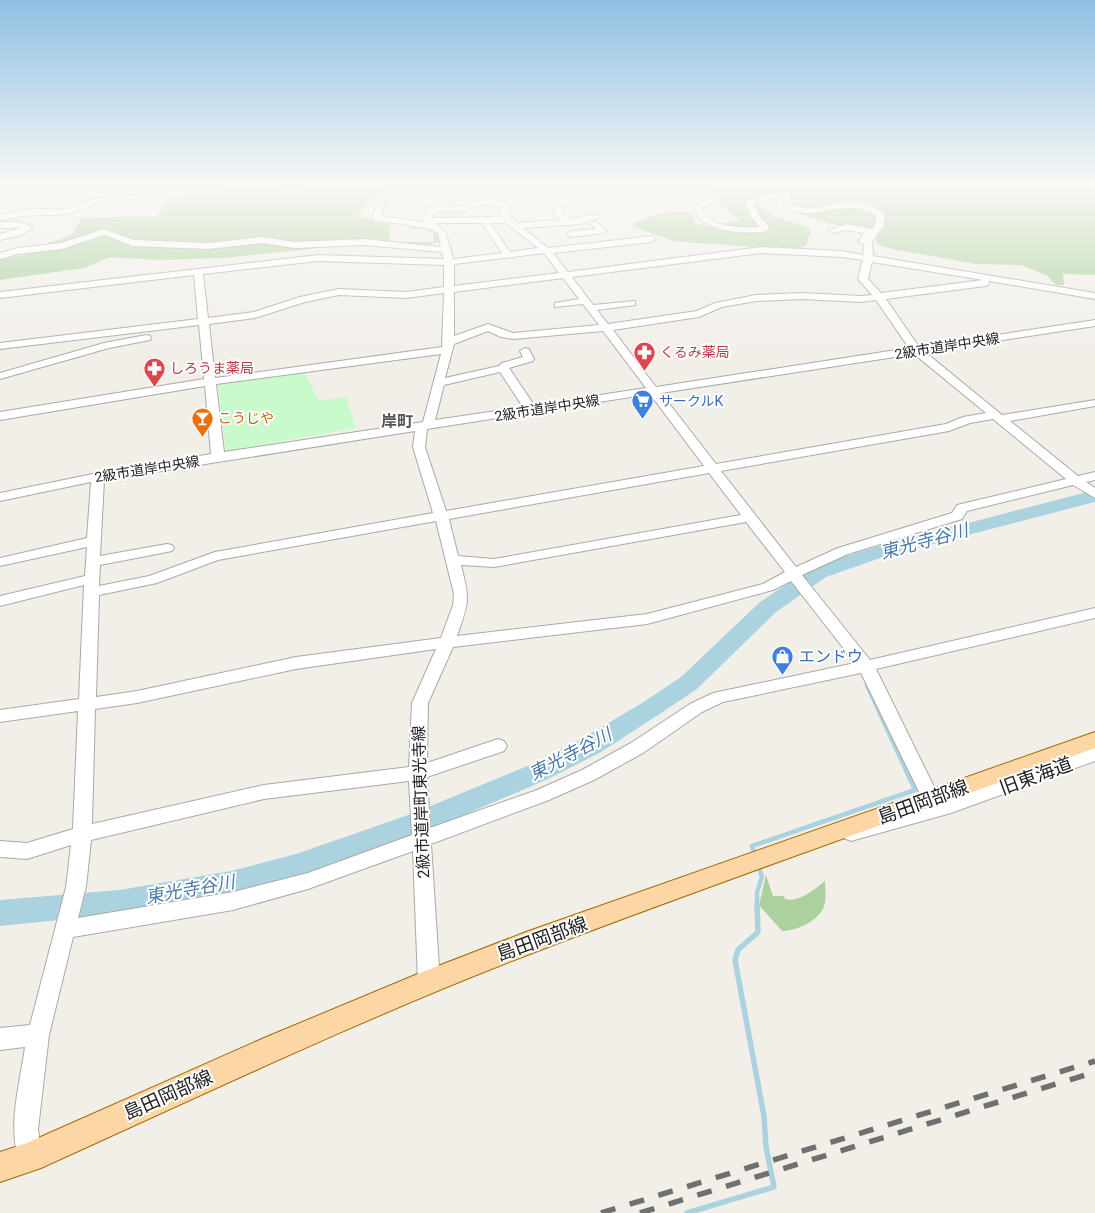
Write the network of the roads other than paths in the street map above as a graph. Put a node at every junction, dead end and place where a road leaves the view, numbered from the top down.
1 (69, 244) edge
2 (145, 244) edge
3 (230, 244) edge
4 (278, 244) edge
5 (327, 244) edge
6 (380, 244) edge
7 (445, 244) edge
8 (500, 244) edge
9 (538, 244) edge
10 (575, 244) edge
11 (614, 244) edge
12 (862, 244) edge
13 (868, 244) edge
14 (577, 248) junction
15 (446, 250) junction
16 (546, 250) junction
17 (508, 255) junction
18 (0, 256) edge
19 (868, 256) junction
20 (449, 262) junction
21 (198, 272) junction
22 (566, 275) junction
23 (999, 281) junction
24 (450, 290) junction
25 (0, 295) edge
26 (1094, 296) edge
27 (880, 298) junction
28 (631, 303) dead end
29 (559, 305) dead end
30 (588, 305) junction
31 (203, 321) junction
32 (1095, 323) edge
33 (605, 328) junction
34 (149, 337) dead end
35 (0, 346) edge
36 (448, 346) junction
37 (916, 350) junction
38 (525, 351) dead end
39 (503, 368) junction
40 (0, 376) edge
41 (210, 382) junction
42 (439, 382) junction
43 (654, 392) junction
44 (1095, 403) edge
45 (531, 410) junction
46 (0, 416) edge
47 (997, 417) junction
48 (424, 426) junction
49 (218, 457) junction
50 (713, 469) junction
51 (98, 476) junction
52 (1095, 476) edge
53 (1077, 482) junction
54 (1095, 494) edge
55 (0, 497) edge
56 (441, 516) junction
57 (750, 517) junction
58 (94, 541) junction
59 (167, 548) dead end
60 (452, 560) junction
61 (0, 562) edge
62 (93, 562) junction
63 (795, 575) junction
64 (92, 586) junction
65 (0, 601) edge
66 (1091, 619) edge
67 (447, 642) junction
68 (866, 666) junction
69 (87, 705) junction
70 (0, 716) edge
71 (1095, 740) edge
72 (498, 746) dead end
73 (1095, 754) edge
74 (418, 773) junction
75 (931, 799) junction
76 (421, 833) junction
77 (82, 834) junction
78 (803, 845) junction
79 (0, 849) edge
80 (68, 922) junction
81 (429, 982) junction
82 (38, 1035) junction
83 (0, 1039) edge
84 (30, 1157) junction
85 (0, 1167) edge

1 - 18 street
2 - 3 street
4 - 5 street
6 - 15 street
7 - 15 street, 2級市道岸町東光寺線
8 - 17 street
9 - 16 street
10 - 14 street
11 - 14 street
12 - 19 street
13 - 19 street
14 - 16 street
15 - 20 street, 2級市道岸町東光寺線
16 - 17 street
16 - 22 street
17 - 20 street
19 - 22 street
19 - 23 street
19 - 27 street
20 - 21 street
20 - 24 street, 2級市道岸町東光寺線
21 - 25 street
21 - 31 street
22 - 24 street
22 - 30 street
23 - 26 street
23 - 27 street
24 - 31 street
24 - 36 street, 2級市道岸町東光寺線
27 - 33 street
27 - 37 street
28 - 30 street
29 - 30 street
30 - 33 street
31 - 35 street
31 - 41 street
32 - 37 street, 2級市道岸中央線
33 - 36 street
33 - 43 street
34 - 40 street
36 - 41 street
36 - 42 street, 2級市道岸町東光寺線
37 - 43 street, 2級市道岸中央線
37 - 47 street
38 - 39 street
39 - 42 street
39 - 45 street
41 - 46 street
41 - 49 street
42 - 48 street, 2級市道岸町東光寺線
43 - 45 street, 2級市道岸中央線
43 - 50 street
44 - 47 street
45 - 48 street, 2級市道岸中央線
47 - 50 street
47 - 53 street
48 - 49 street, 2級市道岸中央線
48 - 56 street, 2級市道岸町東光寺線
49 - 51 street, 2級市道岸中央線
50 - 56 street
50 - 57 street
51 - 55 street, 2級市道岸中央線
51 - 58 street
52 - 53 street
53 - 54 street
53 - 63 street
56 - 60 street, 2級市道岸町東光寺線
56 - 64 street
57 - 60 street
57 - 63 street
58 - 61 street
58 - 62 street
59 - 62 street
60 - 67 street, 2級市道岸町東光寺線
62 - 64 street
63 - 67 street
63 - 68 street
64 - 65 street
64 - 69 street
66 - 68 street
67 - 69 street
67 - 74 street, 2級市道岸町東光寺線
68 - 75 street
68 - 76 street
69 - 70 street
69 - 77 street
71 - 75 main road, 島田岡部線
72 - 74 street
73 - 78 street, 旧東海道
74 - 76 street, 2級市道岸町東光寺線
74 - 77 street
75 - 78 main road, 島田岡部線
76 - 80 street
76 - 81 street, 2級市道岸町東光寺線
77 - 79 street
77 - 80 street
78 - 81 main road, 島田岡部線
80 - 82 street
81 - 84 main road, 島田岡部線
82 - 83 street
82 - 84 street
84 - 85 main road, 島田岡部線

